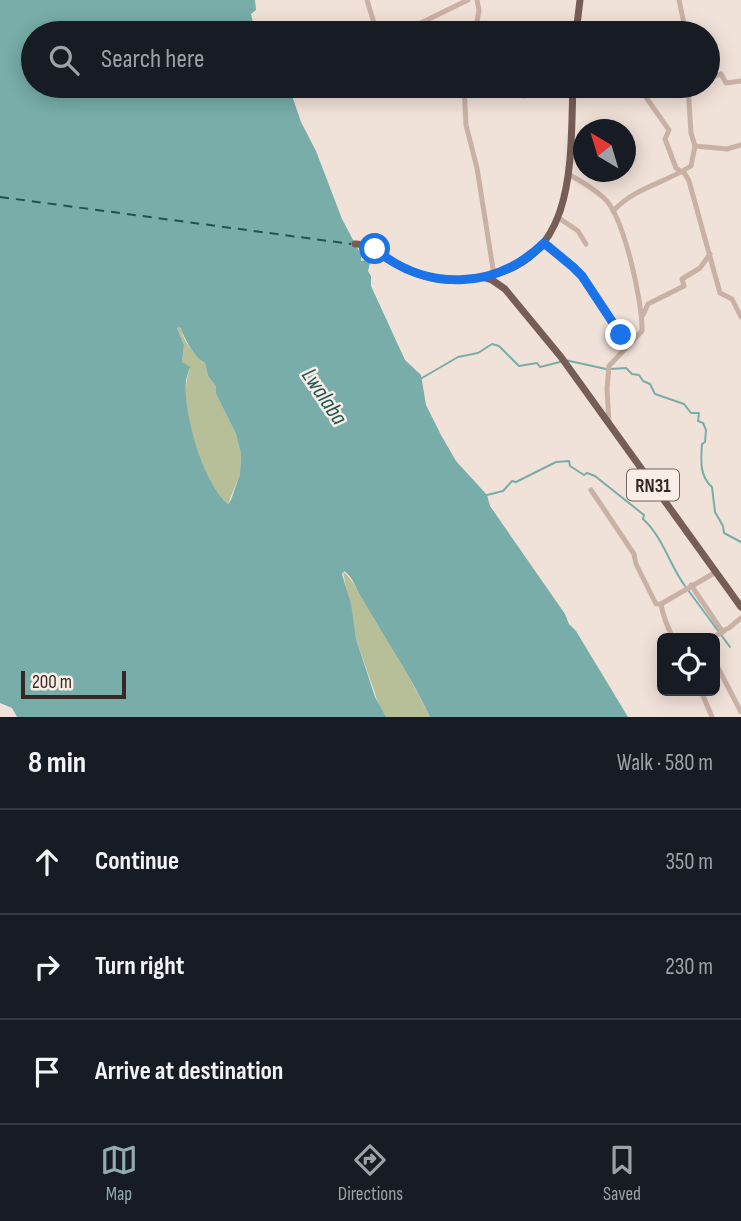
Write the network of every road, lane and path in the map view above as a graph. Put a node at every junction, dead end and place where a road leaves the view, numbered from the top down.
1 (367, 0) edge
2 (468, 0) edge
3 (477, 0) edge
4 (580, 0) edge
5 (679, 0) edge
6 (373, 21) edge
7 (425, 21) edge
8 (477, 21) edge
9 (577, 21) edge
10 (683, 21) edge
11 (720, 74) edge
12 (741, 81) edge
13 (465, 98) edge
14 (572, 98) edge
15 (646, 98) edge
16 (689, 98) edge
17 (741, 145) edge
18 (695, 146) junction
19 (682, 173) junction
20 (568, 174) junction
21 (612, 211) junction
22 (559, 218) junction
23 (544, 243) junction
24 (355, 244) dead end
25 (586, 244) dead end
26 (710, 254) junction
27 (508, 270) junction
28 (494, 275) junction
29 (482, 277) junction
30 (505, 289) junction
31 (643, 315) junction
32 (741, 317) edge
33 (629, 345) junction
34 (610, 426) junction
35 (591, 490) dead end
36 (716, 572) junction
37 (691, 585) junction
38 (661, 604) junction
39 (741, 607) edge
40 (741, 618) edge
41 (724, 631) junction
42 (671, 633) edge
43 (720, 633) edge
44 (720, 672) edge
45 (703, 696) edge
46 (741, 712) edge
47 (712, 717) edge

1 - 6 street
2 - 7 street
3 - 8 street
4 - 9 main road
5 - 10 street
11 - 12 street
13 - 28 street
14 - 20 main road
15 - 19 street
16 - 18 street
17 - 18 street
18 - 19 street
19 - 21 street
19 - 26 street
20 - 21 street
20 - 22 main road
21 - 31 street
22 - 23 main road
22 - 25 street
23 - 27 main road
23 - 33 street
24 - 29 main road
26 - 31 street
26 - 32 street
27 - 28 main road
27 - 30 main road
28 - 29 main road
29 - 30 main road
30 - 34 main road, RN31
31 - 33 street
33 - 34 street
34 - 36 main road, RN31
35 - 38 street
36 - 37 street
36 - 39 main road, RN31
37 - 38 street
37 - 41 street
38 - 42 street
40 - 41 street
41 - 43 street
44 - 46 street
45 - 47 street

